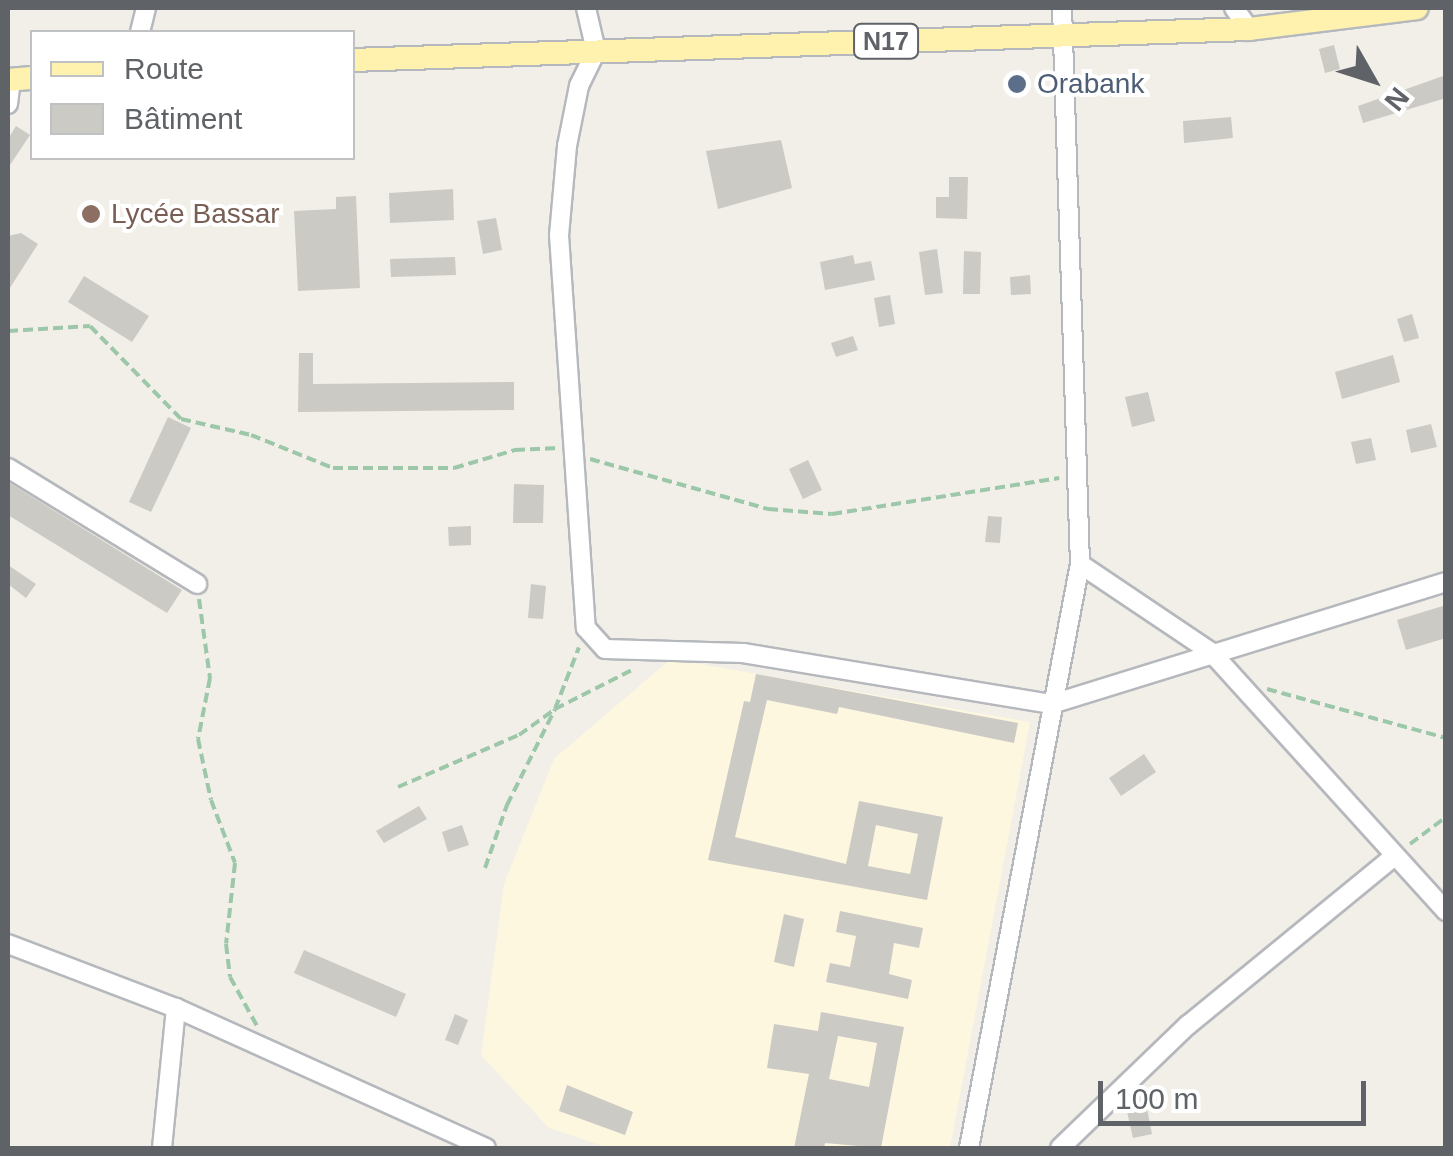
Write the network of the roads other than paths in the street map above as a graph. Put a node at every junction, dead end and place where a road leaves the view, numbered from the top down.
1 (586, 8) edge
2 (1062, 8) edge
3 (1417, 8) edge
4 (1239, 13) edge
5 (1063, 34) junction
6 (596, 51) junction
7 (355, 60) edge
8 (17, 79) edge
9 (8, 104) edge
10 (8, 468) edge
11 (1080, 564) junction
12 (1446, 582) edge
13 (196, 584) road end
14 (1211, 652) junction
15 (1052, 704) junction
16 (1393, 857) junction
17 (1446, 911) edge
18 (8, 944) edge
19 (176, 1008) junction
20 (162, 1148) edge
21 (486, 1148) edge
22 (969, 1148) edge
23 (1060, 1148) edge

1 - 6 street
2 - 5 street
3 - 4 main road, N17
4 - 5 main road, N17
5 - 6 main road, N17
5 - 11 street
6 - 7 main road, N17
6 - 15 street
8 - 9 street
10 - 13 street
11 - 14 street
11 - 15 street
12 - 14 street
14 - 15 street
14 - 16 street
15 - 22 street
16 - 17 street
16 - 23 street
18 - 19 street
19 - 20 street
19 - 21 street

